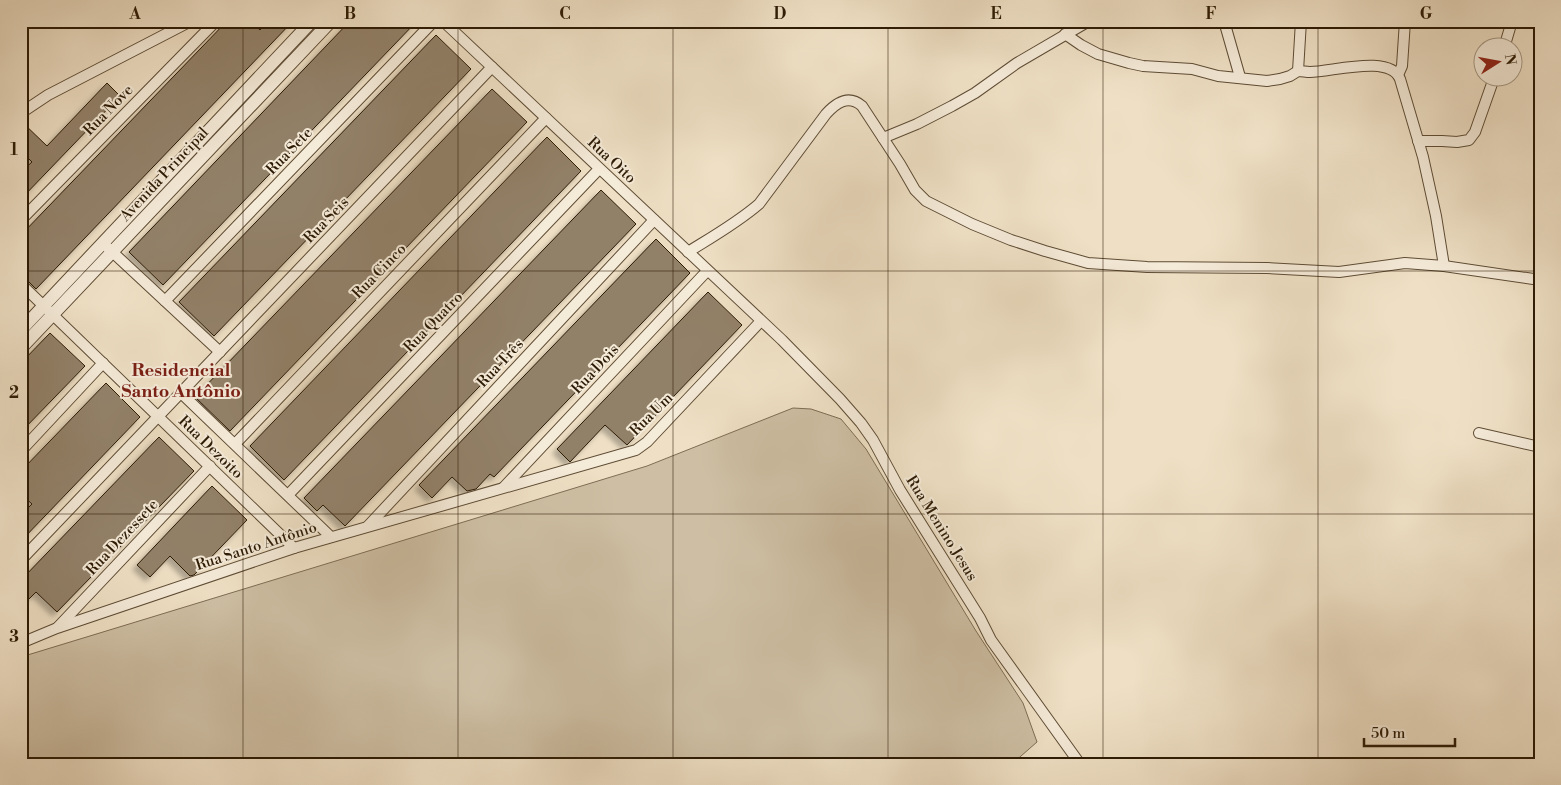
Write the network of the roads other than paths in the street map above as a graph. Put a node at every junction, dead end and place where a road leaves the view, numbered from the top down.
1 (191, 21) edge
2 (216, 21) edge
3 (312, 21) edge
4 (331, 21) edge
5 (434, 21) edge
6 (443, 21) edge
7 (1089, 21) edge
8 (1224, 21) edge
9 (1301, 21) edge
10 (1405, 21) edge
11 (1512, 21) edge
12 (1065, 34) junction
13 (1507, 38) edge
14 (492, 67) junction
15 (1298, 70) junction
16 (1398, 74) junction
17 (1240, 77) junction
18 (1491, 88) edge
19 (21, 113) edge
20 (546, 118) junction
21 (883, 138) junction
22 (1418, 142) junction
23 (599, 169) junction
24 (21, 220) edge
25 (654, 220) junction
26 (103, 243) junction
27 (112, 252) junction
28 (688, 252) junction
29 (1444, 266) junction
30 (708, 271) junction
31 (1540, 280) edge
32 (21, 284) edge
33 (165, 302) junction
34 (48, 310) junction
35 (761, 321) junction
36 (24, 330) edge
37 (21, 348) edge
38 (220, 352) junction
39 (103, 363) junction
40 (181, 393) junction
41 (158, 416) junction
42 (1479, 433) dead end
43 (234, 444) junction
44 (1540, 447) edge
45 (21, 451) edge
46 (210, 466) junction
47 (504, 488) junction
48 (288, 495) junction
49 (368, 526) junction
50 (331, 537) junction
51 (294, 548) junction
52 (21, 560) edge
53 (57, 628) junction
54 (21, 643) edge
55 (1080, 764) edge

1 - 19 street
2 - 24 street, Rua Nove
3 - 26 street, Avenida Principal
4 - 27 street, Avenida Principal
5 - 33 street, Rua Sete
6 - 14 street, Rua Oito
7 - 12 street
8 - 17 street
9 - 15 street
10 - 16 street
11 - 13 street
12 - 17 street
12 - 21 street
14 - 20 street, Rua Oito
14 - 38 street, Rua Seis
15 - 16 street
15 - 17 street
16 - 22 street
18 - 22 street
20 - 23 street, Rua Oito
20 - 43 street, Rua Cinco
21 - 28 street
21 - 29 street
22 - 29 street
23 - 25 street, Rua Oito
23 - 48 street, Rua Quatro
25 - 28 street, Rua Oito
25 - 49 street, Rua Três
26 - 27 street
26 - 34 street, Avenida Principal
27 - 33 street
27 - 34 street, Avenida Principal
28 - 30 street, Rua Oito
29 - 31 street
30 - 35 street, Rua Oito
30 - 47 street, Rua Dois
32 - 34 street, Rua Dezoito
33 - 38 street
34 - 36 street, Avenida Principal
34 - 39 street, Rua Dezoito
35 - 47 street, Rua Um
35 - 55 street, Rua Menino Jesus
36 - 37 street, Avenida Principal
38 - 40 street, Rua Seis
39 - 41 street, Rua Dezoito
39 - 45 street
40 - 41 street, Rua Seis
40 - 43 street
41 - 46 street, Rua Dezoito
41 - 52 street, Rua Seis
42 - 44 street
43 - 48 street
46 - 51 street, Rua Dezoito
46 - 53 street, Rua Dezessete
47 - 49 street, Rua Santo Antônio
48 - 50 street
49 - 50 street, Rua Santo Antônio
50 - 51 street, Rua Santo Antônio
51 - 53 street, Rua Santo Antônio
53 - 54 street, Rua Santo Antônio

